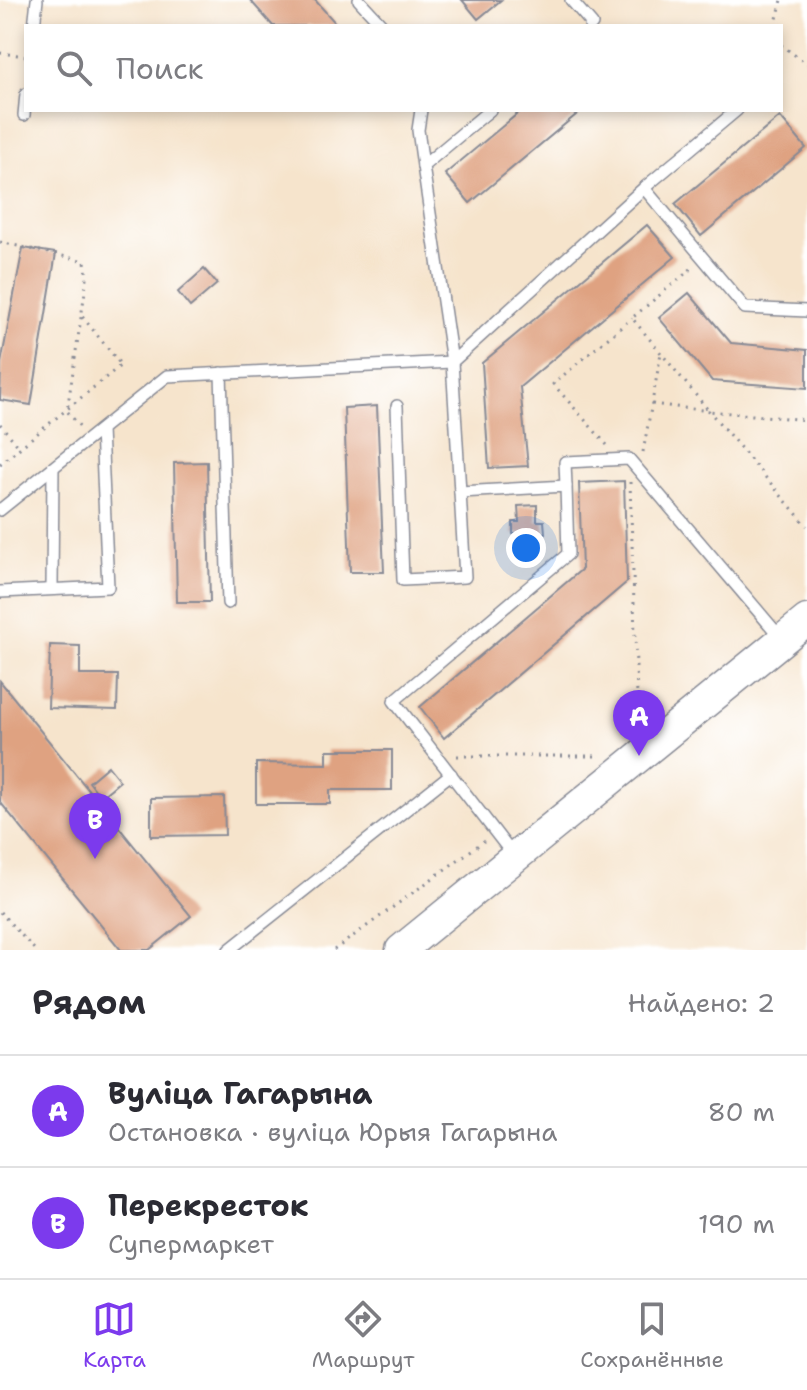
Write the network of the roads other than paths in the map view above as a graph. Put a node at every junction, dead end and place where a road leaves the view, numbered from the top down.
1 (37, 0) edge
2 (359, 0) edge
3 (571, 0) edge
4 (34, 24) edge
5 (381, 24) edge
6 (592, 24) edge
7 (24, 112) edge
8 (421, 112) edge
9 (488, 112) edge
10 (735, 112) edge
11 (24, 115) dead end
12 (423, 166) junction
13 (644, 188) junction
14 (807, 311) edge
15 (452, 362) junction
16 (221, 373) junction
17 (397, 406) dead end
18 (101, 430) junction
19 (53, 468) junction
20 (566, 486) junction
21 (460, 492) junction
22 (0, 510) edge
23 (52, 589) junction
24 (0, 592) edge
25 (228, 603) dead end
26 (807, 620) edge
27 (782, 640) junction
28 (451, 774) junction
29 (515, 858) junction
30 (229, 950) edge
31 (401, 950) edge

1 - 4 lane
2 - 5 lane
3 - 6 lane
7 - 11 lane
8 - 12 lane
9 - 12 lane
10 - 13 lane
12 - 15 lane
13 - 14 lane
13 - 15 lane
15 - 16 lane
15 - 21 lane
16 - 18 lane
16 - 25 lane
17 - 21 lane
18 - 19 lane
18 - 23 lane
19 - 22 lane
19 - 23 lane
20 - 21 lane
20 - 27 lane
20 - 28 lane
23 - 24 lane
26 - 27 main road
27 - 29 main road
28 - 29 lane
28 - 30 lane
29 - 31 main road

